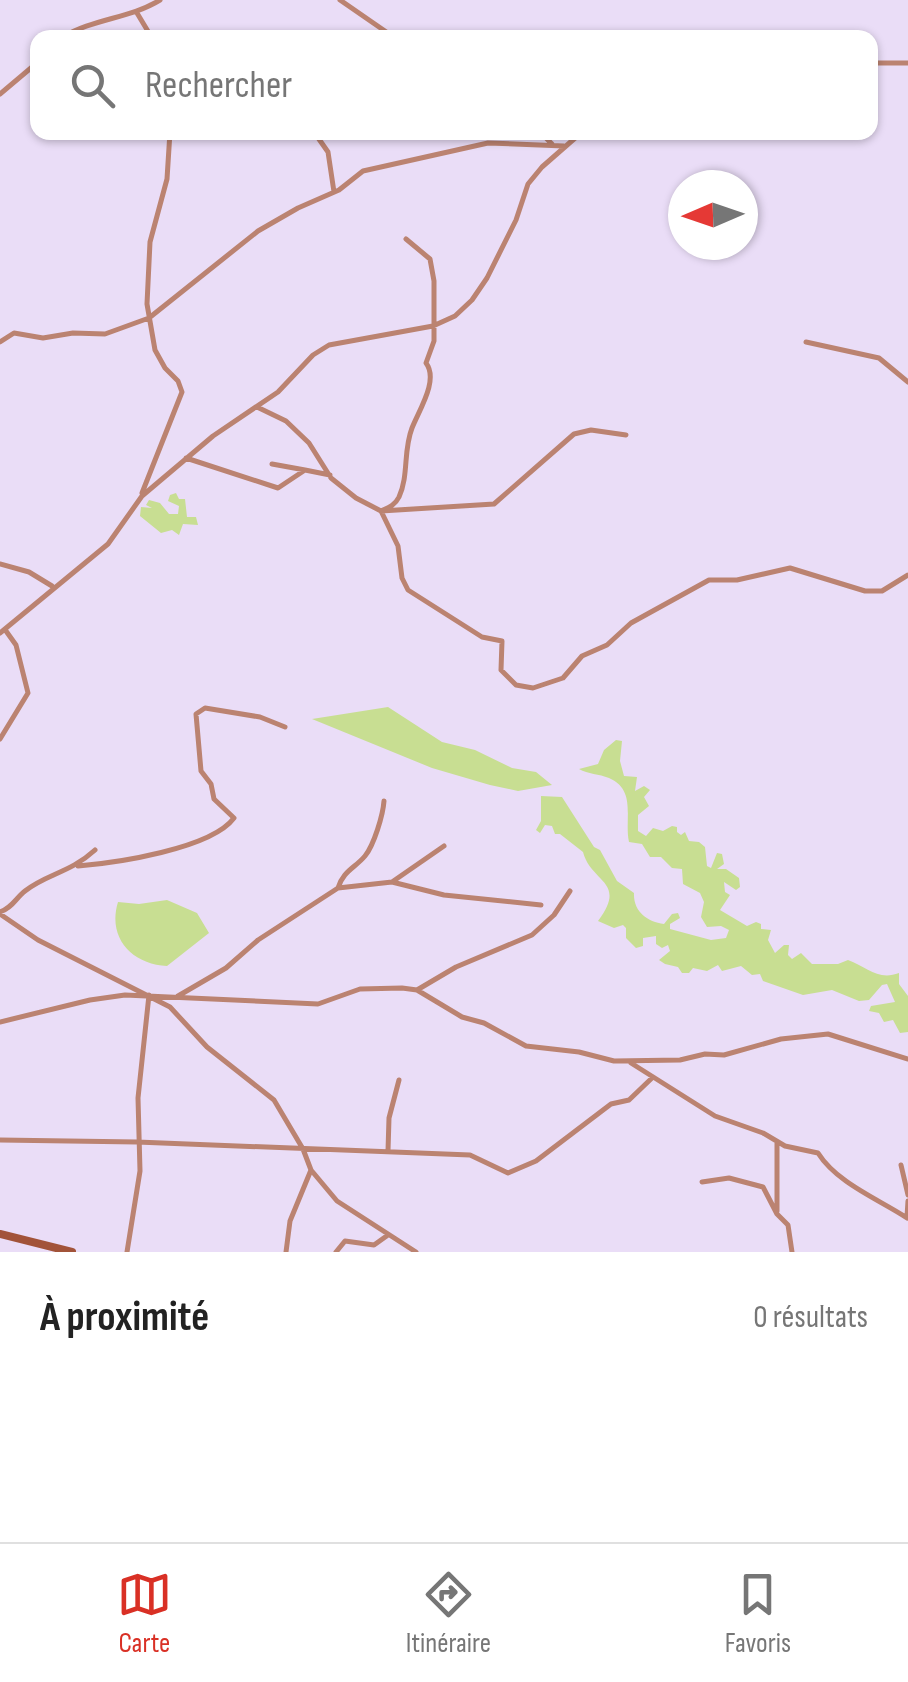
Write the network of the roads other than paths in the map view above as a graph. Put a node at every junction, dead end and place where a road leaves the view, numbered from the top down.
1 (160, 0) edge
2 (340, 0) edge
3 (139, 15) junction
4 (75, 30) edge
5 (147, 30) edge
6 (383, 30) edge
7 (878, 62) edge
8 (908, 63) edge
9 (30, 69) edge
10 (0, 94) edge
11 (169, 140) edge
12 (320, 140) edge
13 (548, 140) edge
14 (572, 140) edge
15 (554, 146) junction
16 (564, 146) junction
17 (334, 192) junction
18 (406, 239) dead end
19 (149, 318) junction
20 (434, 326) junction
21 (0, 342) edge
22 (806, 342) dead end
23 (908, 382) edge
24 (257, 407) junction
25 (626, 435) dead end
26 (186, 458) junction
27 (272, 464) dead end
28 (305, 470) junction
29 (330, 475) junction
30 (142, 496) junction
31 (381, 511) junction
32 (0, 564) edge
33 (908, 575) edge
34 (53, 587) junction
35 (3, 632) edge
36 (284, 727) dead end
37 (0, 740) edge
38 (384, 801) dead end
39 (444, 846) dead end
40 (94, 850) dead end
41 (78, 866) junction
42 (392, 882) junction
43 (338, 888) junction
44 (570, 891) dead end
45 (541, 905) dead end
46 (0, 913) edge
47 (417, 990) junction
48 (150, 996) junction
49 (176, 998) junction
50 (0, 1022) edge
51 (908, 1058) edge
52 (628, 1062) junction
53 (653, 1077) junction
54 (399, 1080) dead end
55 (0, 1140) edge
56 (136, 1142) junction
57 (777, 1142) junction
58 (304, 1149) junction
59 (388, 1151) junction
60 (901, 1165) dead end
61 (311, 1170) junction
62 (702, 1182) dead end
63 (908, 1198) edge
64 (777, 1214) junction
65 (908, 1219) edge
66 (0, 1234) edge
67 (388, 1235) junction
68 (69, 1252) edge
69 (127, 1252) edge
70 (286, 1252) edge
71 (336, 1252) edge
72 (416, 1252) edge
73 (792, 1252) edge

1 - 3 street
2 - 6 street
3 - 4 street
3 - 5 street
7 - 8 street
9 - 10 street
11 - 19 street
12 - 17 street
13 - 15 street
14 - 16 street
15 - 16 street
15 - 17 street
16 - 20 street
17 - 19 street
18 - 20 street
19 - 21 street
19 - 30 street
20 - 24 street
20 - 31 street
22 - 23 street
24 - 26 street
24 - 29 street
25 - 31 street
26 - 28 street
26 - 30 street
27 - 28 street
28 - 29 street
29 - 31 street
30 - 34 street
31 - 33 street
32 - 34 street
34 - 35 street
35 - 37 street
36 - 41 street
38 - 43 street
39 - 42 street
40 - 41 street
41 - 46 street
42 - 43 street
42 - 45 street
43 - 49 street
44 - 47 street
46 - 48 street
47 - 49 street
47 - 52 street
48 - 49 street
48 - 50 street
48 - 56 street
48 - 58 street
51 - 52 street
52 - 53 street
53 - 57 street
53 - 59 street
54 - 59 street
55 - 56 street
56 - 58 street
56 - 69 street
57 - 64 street
57 - 65 street
58 - 59 street
58 - 61 street
60 - 63 street
61 - 67 street
61 - 70 street
62 - 64 street
63 - 65 street
64 - 73 street
66 - 68 street
67 - 71 street
67 - 72 street

